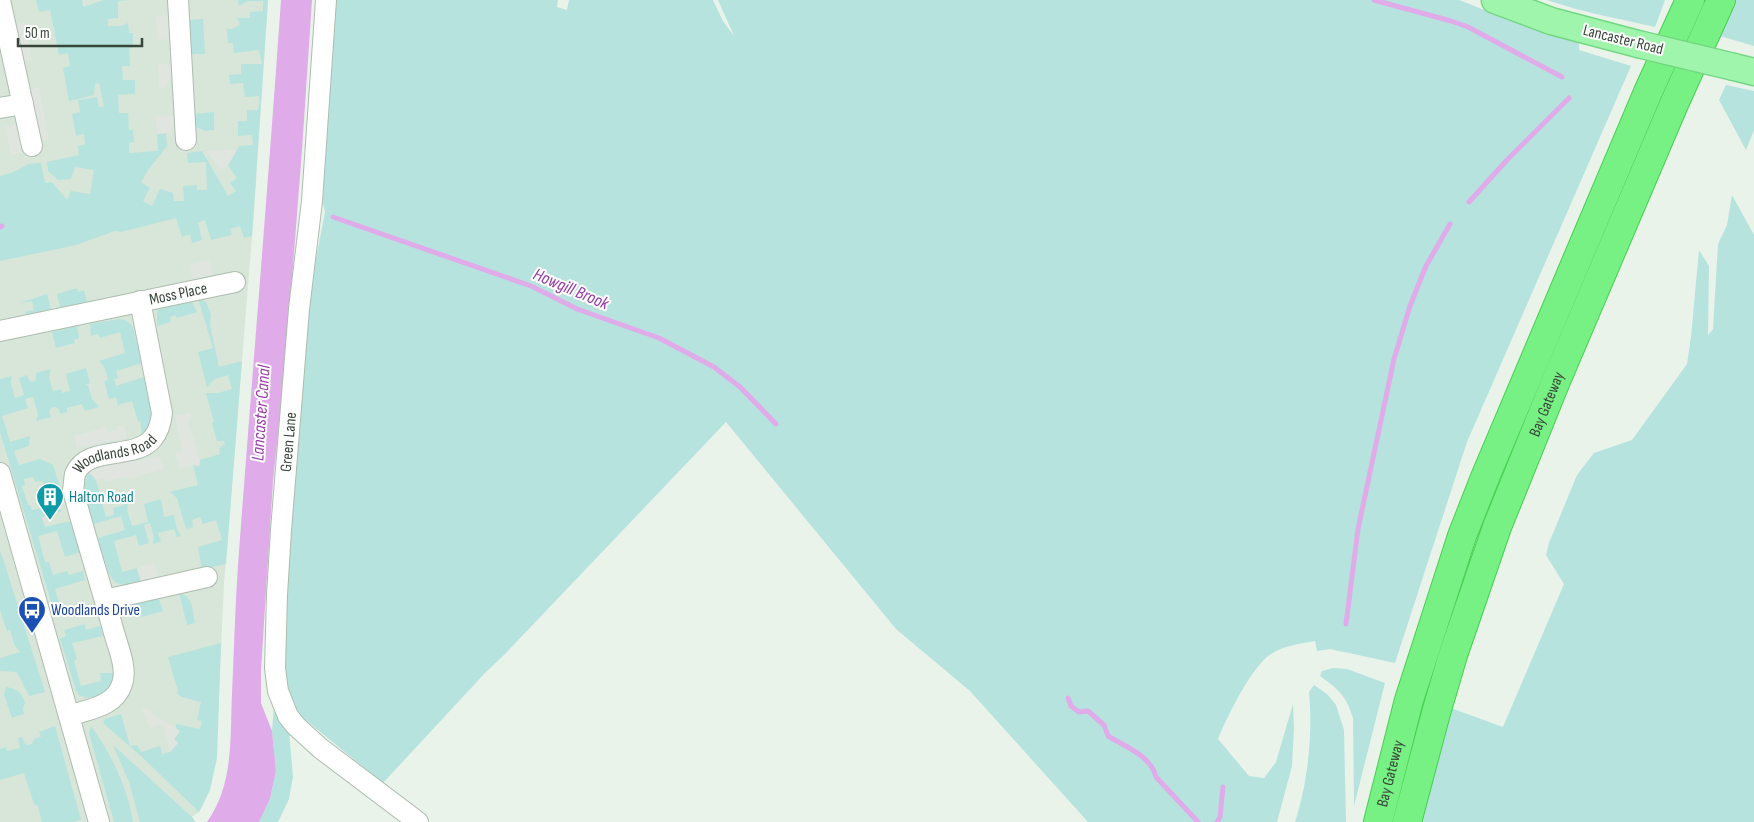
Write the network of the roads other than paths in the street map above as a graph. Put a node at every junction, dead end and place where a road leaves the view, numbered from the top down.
1 (0, 0) edge
2 (178, 0) edge
3 (326, 0) edge
4 (1495, 0) edge
5 (1690, 0) edge
6 (1721, 0) edge
7 (1744, 70) edge
8 (23, 104) junction
9 (0, 108) edge
10 (186, 140) dead end
11 (32, 146) dead end
12 (224, 290) dead end
13 (140, 301) junction
14 (0, 331) edge
15 (0, 473) edge
16 (200, 584) dead end
17 (105, 600) junction
18 (69, 716) junction
19 (99, 822) edge
20 (418, 822) edge
21 (1378, 822) edge
22 (1407, 822) edge

1 - 8 street
2 - 10 street
3 - 20 street, Green Lane
4 - 7 main road, Lancaster Road, bridge
5 - 21 highway, Bay Gateway
6 - 22 highway, Bay Gateway
8 - 9 street
8 - 11 street
12 - 13 street, Moss Place
13 - 14 street
13 - 17 street, Woodlands Road
15 - 18 street
16 - 17 street
17 - 18 street, Woodlands Road
18 - 19 street

